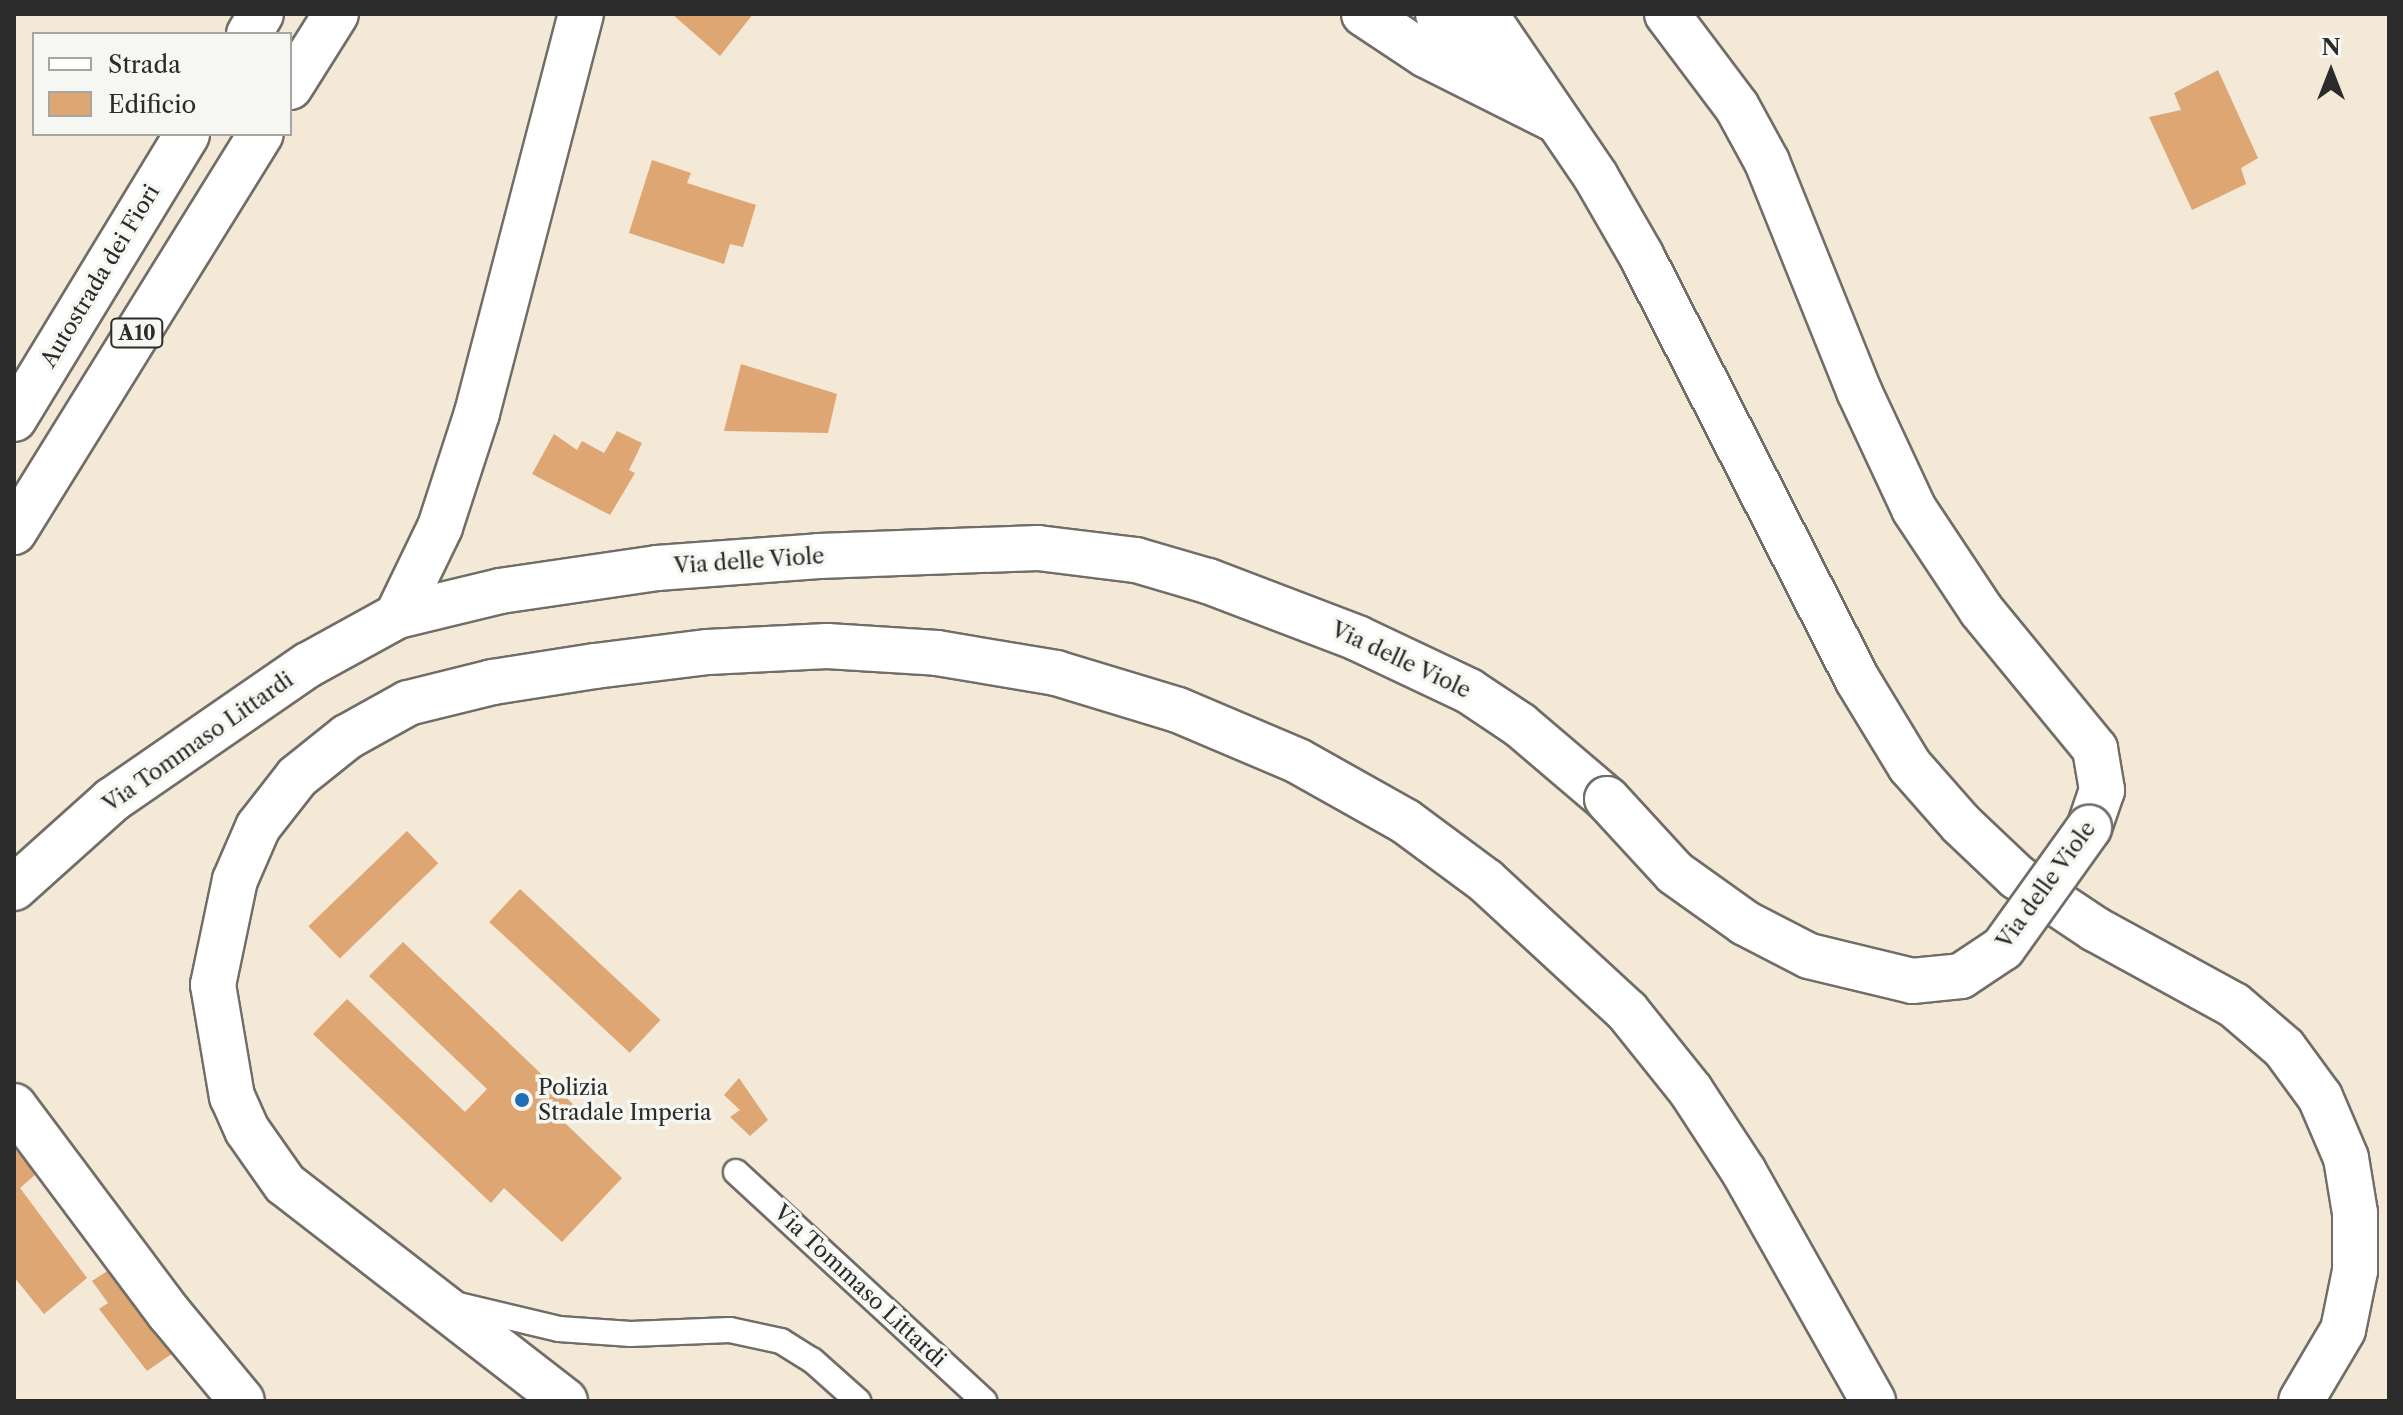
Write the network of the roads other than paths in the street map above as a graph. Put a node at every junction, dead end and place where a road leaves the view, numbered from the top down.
1 (261, 14) edge
2 (581, 14) edge
3 (1364, 14) edge
4 (1438, 14) edge
5 (1485, 14) edge
6 (1667, 14) edge
7 (335, 15) edge
8 (250, 32) edge
9 (292, 84) edge
10 (1557, 121) junction
11 (186, 136) edge
12 (260, 136) edge
13 (14, 419) edge
14 (14, 532) edge
15 (397, 616) junction
16 (14, 888) edge
17 (14, 1106) edge
18 (736, 1172) dead end
19 (440, 1301) junction
20 (242, 1401) edge
21 (565, 1401) edge
22 (858, 1401) edge
23 (984, 1401) edge
24 (1873, 1401) edge
25 (2301, 1401) edge

1 - 8 main road
2 - 15 main road
3 - 10 main road
4 - 10 main road
5 - 10 main road
6 - 15 main road, Via delle Viole, bridge
7 - 9 main road
10 - 25 main road
11 - 13 main road, Autostrada dei Fiori / A10
12 - 14 main road, A10
15 - 16 main road, Via Tommaso Littardi
17 - 20 main road
18 - 23 lane, Via Tommaso Littardi
19 - 21 main road
19 - 22 lane
19 - 24 main road

